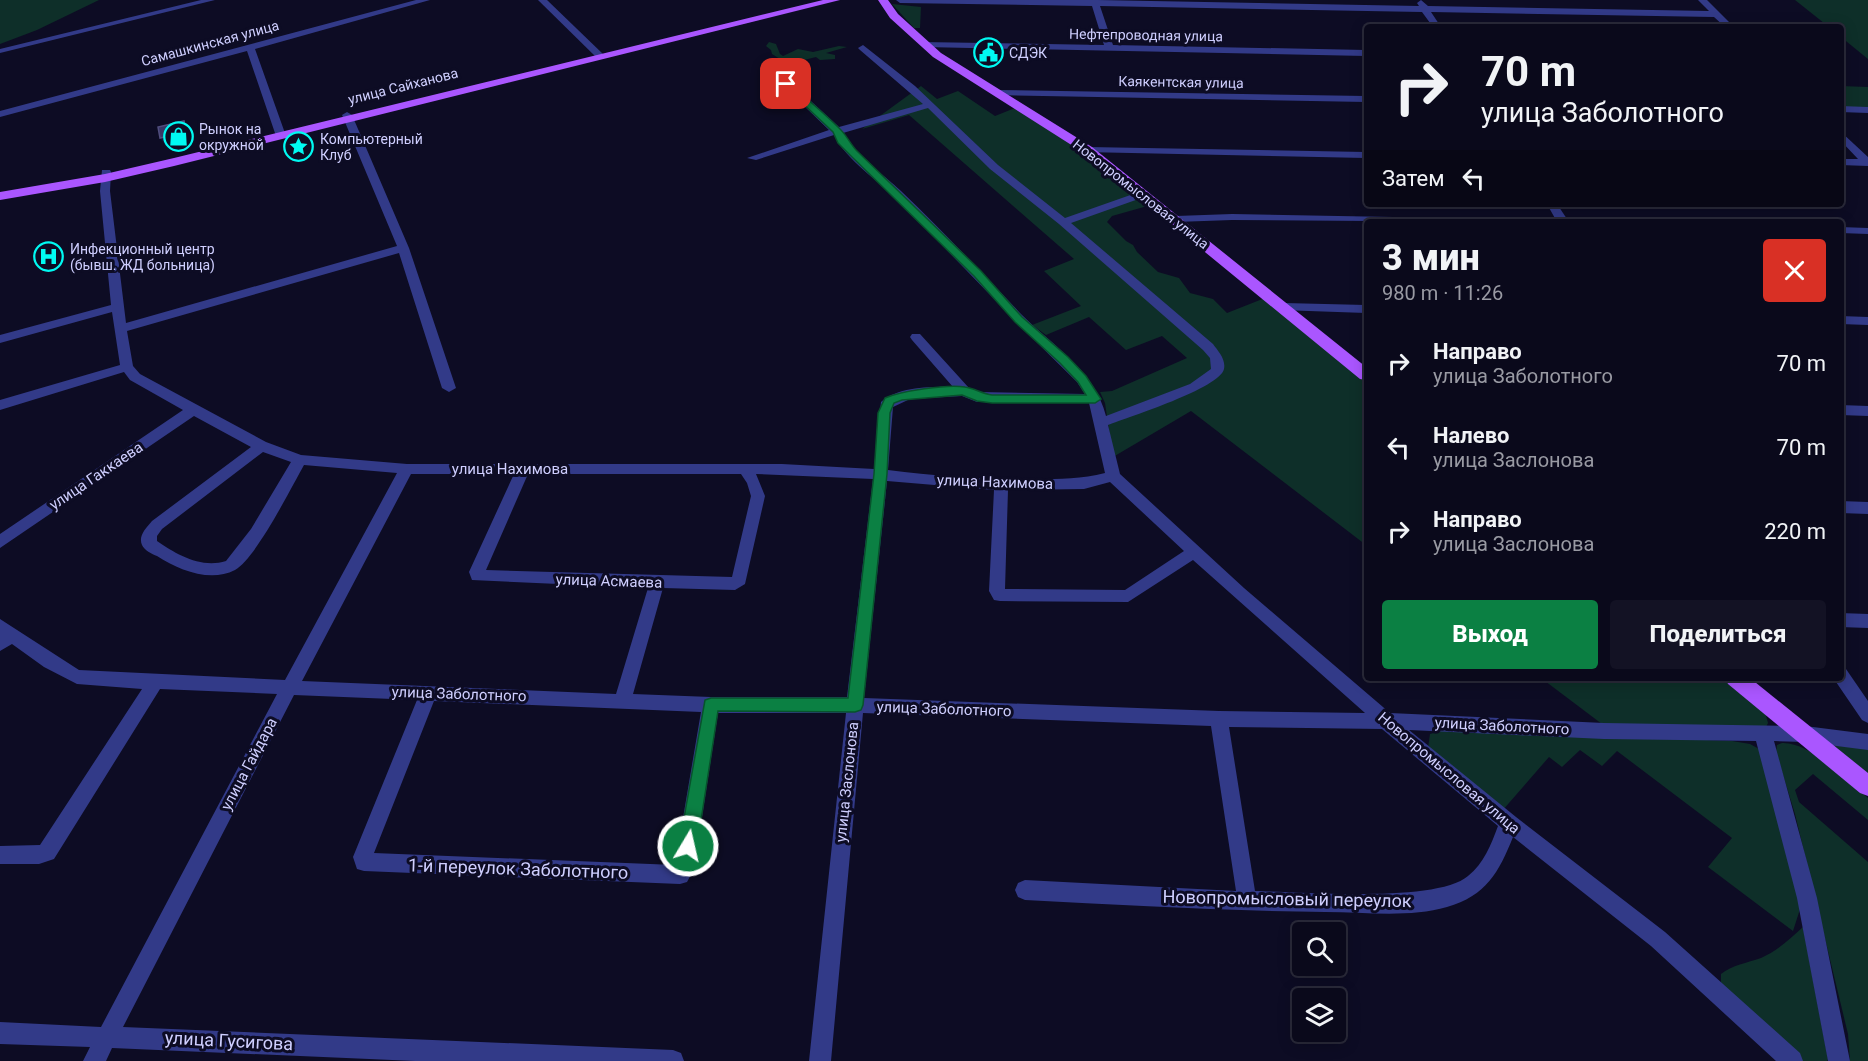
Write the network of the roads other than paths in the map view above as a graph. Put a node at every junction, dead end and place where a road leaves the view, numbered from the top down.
1 (211, 0) edge
2 (426, 0) edge
3 (542, 0) edge
4 (810, 0) edge
5 (835, 0) edge
6 (883, 0) edge
7 (900, 0) edge
8 (1419, 0) edge
9 (1702, 0) edge
10 (964, 1) edge
11 (1094, 2) edge
12 (1424, 9) junction
13 (1716, 14) junction
14 (1435, 24) edge
15 (1727, 24) edge
16 (924, 44) junction
17 (250, 47) junction
18 (863, 48) dead end
19 (1109, 48) junction
20 (2, 51) dead end
21 (1364, 53) edge
22 (599, 55) junction
23 (772, 70) dead end
24 (996, 93) junction
25 (1364, 99) edge
26 (929, 105) junction
27 (1844, 109) edge
28 (1868, 110) edge
29 (0, 114) edge
30 (348, 117) junction
31 (837, 131) junction
32 (280, 133) junction
33 (1844, 138) edge
34 (1088, 150) junction
35 (1364, 155) edge
36 (753, 158) dead end
37 (1844, 162) edge
38 (1868, 163) edge
39 (105, 175) junction
40 (0, 190) edge
41 (1143, 194) junction
42 (0, 196) edge
43 (1176, 219) junction
44 (1364, 219) edge
45 (1063, 222) junction
46 (1844, 230) edge
47 (1868, 231) edge
48 (403, 248) junction
49 (117, 307) junction
50 (1284, 307) junction
51 (1364, 309) edge
52 (1844, 320) edge
53 (1868, 321) edge
54 (121, 329) junction
55 (916, 337) dead end
56 (0, 339) edge
57 (127, 367) junction
58 (1364, 373) edge
59 (449, 388) dead end
60 (964, 391) junction
61 (1095, 399) junction
62 (0, 405) edge
63 (193, 410) junction
64 (1844, 410) edge
65 (1868, 411) edge
66 (1100, 423) junction
67 (261, 446) junction
68 (300, 460) junction
69 (407, 469) junction
70 (523, 469) junction
71 (745, 469) junction
72 (881, 474) junction
73 (1113, 476) junction
74 (1001, 485) junction
75 (1844, 507) edge
76 (1868, 508) edge
77 (0, 542) edge
78 (1195, 551) junction
79 (657, 582) junction
80 (1844, 620) edge
81 (1868, 621) edge
82 (4, 635) edge
83 (157, 680) junction
84 (1844, 680) edge
85 (1739, 681) edge
86 (290, 686) junction
87 (428, 694) junction
88 (623, 700) junction
89 (711, 705) junction
90 (855, 705) junction
91 (1868, 715) edge
92 (1219, 719) junction
93 (1386, 721) junction
94 (1805, 734) junction
95 (1763, 735) junction
96 (1868, 742) edge
97 (1868, 786) edge
98 (1509, 823) junction
99 (0, 855) edge
100 (1025, 890) dead end
101 (1247, 901) junction
102 (0, 1033) edge
103 (107, 1036) junction
104 (94, 1061) edge
105 (673, 1061) edge
106 (820, 1061) edge
107 (1792, 1061) edge
108 (1839, 1061) edge

1 - 20 street
2 - 17 street, Самашкинская улица
3 - 22 street
4 - 22 main road
5 - 22 main road
6 - 16 main road, Новопромысловая улица
7 - 10 street
8 - 12 street
9 - 13 street
10 - 11 street
11 - 12 street
11 - 19 street
12 - 13 street
12 - 14 street
13 - 15 street
16 - 19 street, Нефтепроводная улица
16 - 24 main road, Новопромысловая улица
17 - 29 street, Самашкинская улица
17 - 32 street
18 - 26 street
19 - 21 street, Нефтепроводная улица
22 - 30 main road
23 - 31 street
24 - 25 street, Каякентская улица
24 - 34 main road, Новопромысловая улица
26 - 31 street
26 - 45 street
27 - 28 street
30 - 32 main road
30 - 48 street
31 - 36 street
31 - 61 street
32 - 39 main road
33 - 38 street
34 - 35 street
34 - 41 main road, Новопромысловая улица
37 - 38 street
39 - 40 main road
39 - 42 main road
39 - 49 street
41 - 43 main road, Новопромысловая улица
41 - 45 street
43 - 44 street
43 - 50 main road, Новопромысловая улица
45 - 66 street
46 - 47 street
48 - 54 street
48 - 59 street
49 - 54 street
49 - 56 street
50 - 51 street
50 - 58 main road, Новопромысловая улица
52 - 53 street
54 - 57 street
55 - 60 street
57 - 62 street
57 - 63 street, улица Нахимова
60 - 61 street
60 - 72 street, улица Заслонова
61 - 66 street
63 - 67 street, улица Нахимова
63 - 77 street, улица Гаккаева
64 - 65 street
66 - 73 street
67 - 68 street, улица Нахимова
67 - 68 street
68 - 69 street, улица Нахимова
69 - 70 street, улица Нахимова
69 - 86 street, улица Гайдара
70 - 71 street, улица Нахимова
70 - 79 street, улица Асмаева
71 - 72 street, улица Нахимова
71 - 79 street, улица Асмаева
72 - 74 street, улица Нахимова
72 - 90 street, улица Заслонова
73 - 74 street, улица Нахимова
73 - 78 street, Новопромысловая улица
74 - 78 street
75 - 76 street
78 - 93 street, Новопромысловая улица
79 - 88 street
80 - 81 street
82 - 83 street, улица Заболотного
83 - 86 street, улица Заболотного
83 - 99 street
84 - 91 street
85 - 94 main road
86 - 87 street, улица Заболотного
86 - 103 street, улица Гайдара
87 - 88 street, улица Заболотного
87 - 89 street, 1-й переулок Заболотного
88 - 89 street, улица Заболотного
89 - 90 street, улица Заболотного
90 - 92 street, улица Заболотного
90 - 106 street, улица Заслонова
92 - 93 street, улица Заболотного
92 - 101 street
93 - 95 street, улица Заболотного
93 - 98 street, Новопромысловая улица
94 - 95 street, улица Заболотного
94 - 96 street, улица Заболотного
94 - 97 main road
95 - 108 street
98 - 101 street, Новопромысловый переулок
98 - 107 street, Новопромысловая улица
100 - 101 street, Новопромысловый переулок
102 - 103 street, улица Гусигова
103 - 104 street, улица Гайдара
103 - 105 street, улица Гусигова

